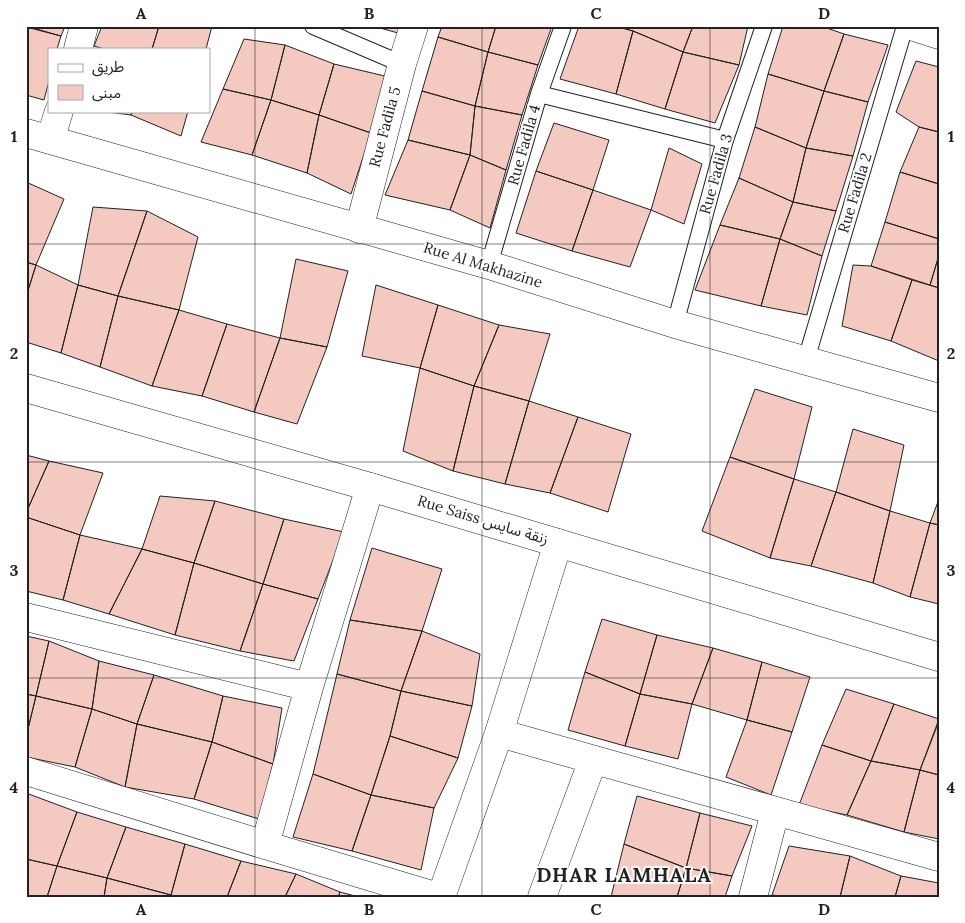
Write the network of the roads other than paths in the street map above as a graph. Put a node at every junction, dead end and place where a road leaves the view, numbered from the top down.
1 (84, 26) edge
2 (313, 26) edge
3 (414, 26) edge
4 (563, 26) edge
5 (764, 26) edge
6 (905, 26) edge
7 (911, 26) edge
8 (939, 34) edge
9 (78, 48) edge
10 (402, 64) junction
11 (539, 94) junction
12 (58, 112) edge
13 (38, 136) edge
14 (725, 140) junction
15 (359, 229) junction
16 (488, 265) junction
17 (675, 324) junction
18 (806, 360) junction
19 (26, 388) edge
20 (939, 398) edge
21 (370, 487) junction
22 (558, 543) junction
23 (26, 618) edge
24 (939, 656) edge
25 (309, 687) junction
26 (499, 733) junction
27 (593, 760) junction
28 (26, 771) edge
29 (775, 812) junction
30 (265, 845) junction
31 (939, 857) edge
32 (440, 897) edge
33 (542, 897) edge
34 (753, 897) edge

1 - 9 street
2 - 10 lane
3 - 10 street, Rue Fadila 5
4 - 11 lane, Rue Fadila 4
5 - 14 lane, Rue Fadila 3
6 - 18 lane, Rue Fadila 2
7 - 8 street
10 - 15 street, Rue Fadila 5
11 - 14 lane
11 - 16 lane, Rue Fadila 4
12 - 13 street
13 - 15 street, Rue Al Makhazine
14 - 17 lane, Rue Fadila 3
15 - 16 street, Rue Al Makhazine
16 - 17 street, Rue Al Makhazine
17 - 18 street, Rue Al Makhazine
18 - 20 street, Rue Al Makhazine
19 - 21 street, Rue Saiss زنقة سايس
21 - 22 street, Rue Saiss زنقة سايس
21 - 25 street
22 - 24 street, Rue Saiss زنقة سايس
22 - 26 street
23 - 25 street
25 - 30 street
26 - 27 street
26 - 32 street
27 - 29 street
27 - 33 street
28 - 30 street
29 - 31 street
29 - 34 street
30 - 32 street

